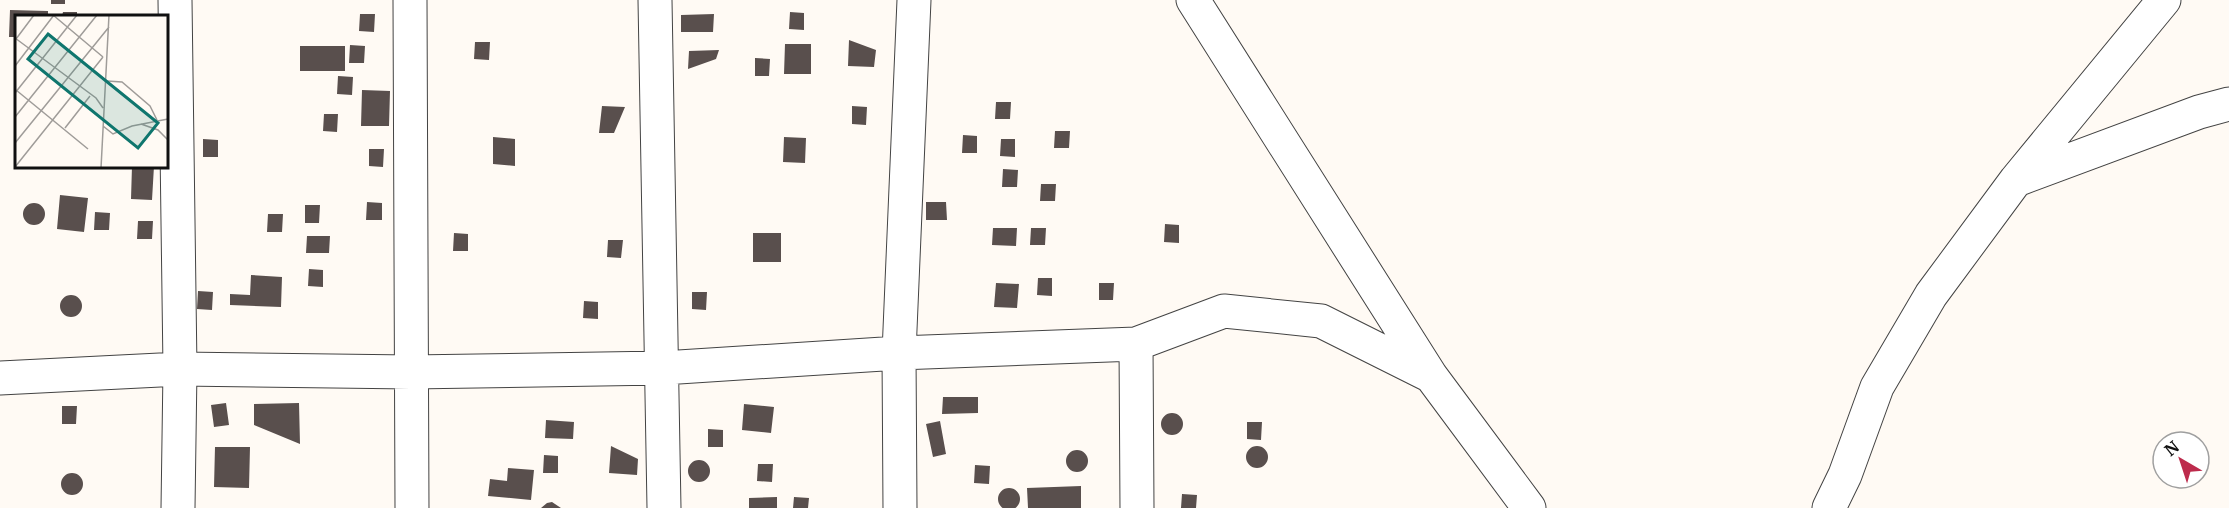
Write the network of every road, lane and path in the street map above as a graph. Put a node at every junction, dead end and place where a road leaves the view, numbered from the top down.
1 (175, 0) edge
2 (410, 0) edge
3 (656, 0) edge
4 (914, 0) edge
5 (1193, 0) edge
6 (2164, 0) edge
7 (2229, 104) edge
8 (2016, 180) junction
9 (1136, 344) junction
10 (899, 353) junction
11 (663, 368) junction
12 (180, 369) junction
13 (411, 372) junction
14 (1431, 376) junction
15 (0, 378) edge
16 (178, 508) edge
17 (412, 508) edge
18 (664, 508) edge
19 (900, 508) edge
20 (1137, 508) edge
21 (1529, 508) edge
22 (1829, 508) edge

1 - 12 street
2 - 13 street
3 - 11 street
4 - 10 street
5 - 14 street
6 - 8 street
7 - 8 street
8 - 22 street
9 - 10 street
9 - 14 street
9 - 20 street
10 - 11 street
10 - 19 street
11 - 13 street
11 - 18 street
12 - 13 street
12 - 15 street
12 - 16 street
13 - 17 street
14 - 21 street

